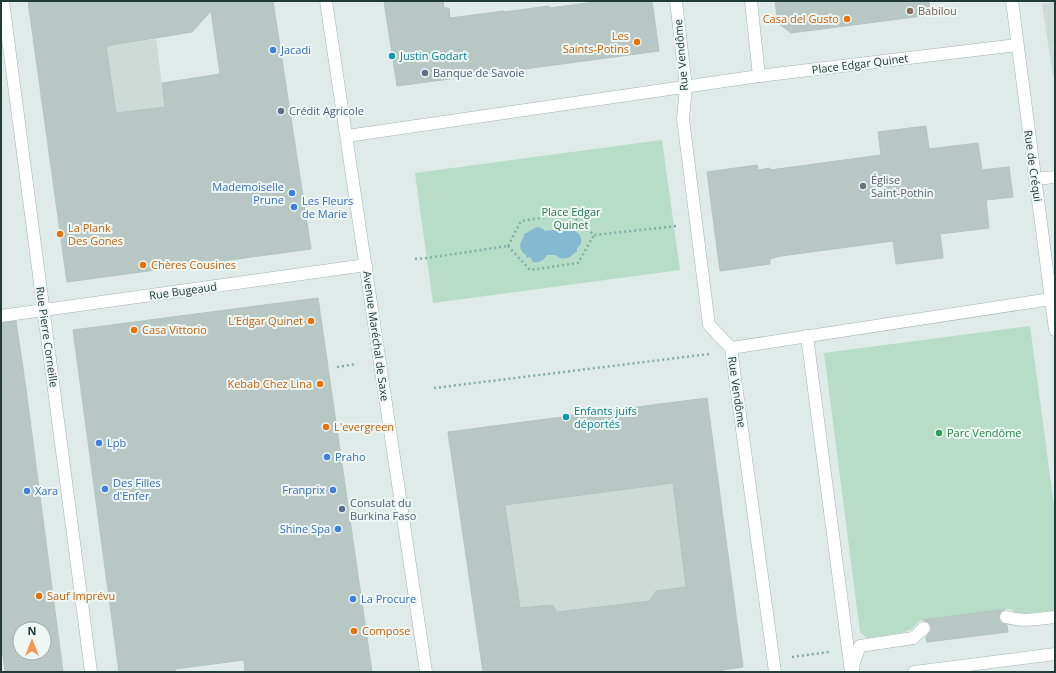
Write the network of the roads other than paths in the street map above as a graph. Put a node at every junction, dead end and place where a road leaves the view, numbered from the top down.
1 (3, 1) edge
2 (326, 1) edge
3 (676, 1) edge
4 (751, 1) edge
5 (1012, 1) edge
6 (1017, 45) junction
7 (759, 76) junction
8 (686, 87) junction
9 (346, 136) junction
10 (1055, 177) edge
11 (1035, 179) junction
12 (366, 265) junction
13 (1051, 299) junction
14 (43, 311) junction
15 (1, 316) edge
16 (1055, 330) edge
17 (807, 336) junction
18 (731, 350) junction
19 (1006, 617) dead end
20 (1055, 617) edge
21 (924, 628) dead end
22 (1055, 654) edge
23 (91, 672) edge
24 (426, 672) edge
25 (775, 672) edge
26 (852, 672) edge
27 (914, 672) edge

1 - 14 street, Rue Pierre Corneille
2 - 9 street, Avenue Maréchal de Saxe
3 - 8 street, Rue Vendôme
4 - 7 street
5 - 6 street, Rue de Créqui
6 - 7 street, Place Edgar Quinet
6 - 11 street, Rue de Créqui
7 - 8 street, Place Edgar Quinet
8 - 9 street, Place Edgar Quinet
8 - 18 street, Rue Vendôme
9 - 12 street, Avenue Maréchal de Saxe
10 - 11 street
11 - 13 street, Rue de Créqui
12 - 14 street, Rue Bugeaud
12 - 24 street, Avenue Maréchal de Saxe
13 - 16 street, Rue de Créqui
13 - 17 street
14 - 15 street, Rue Bugeaud
14 - 23 street, Rue Pierre Corneille
17 - 18 street
17 - 26 street
18 - 25 street, Rue Vendôme
19 - 20 street
21 - 26 street
22 - 27 street

